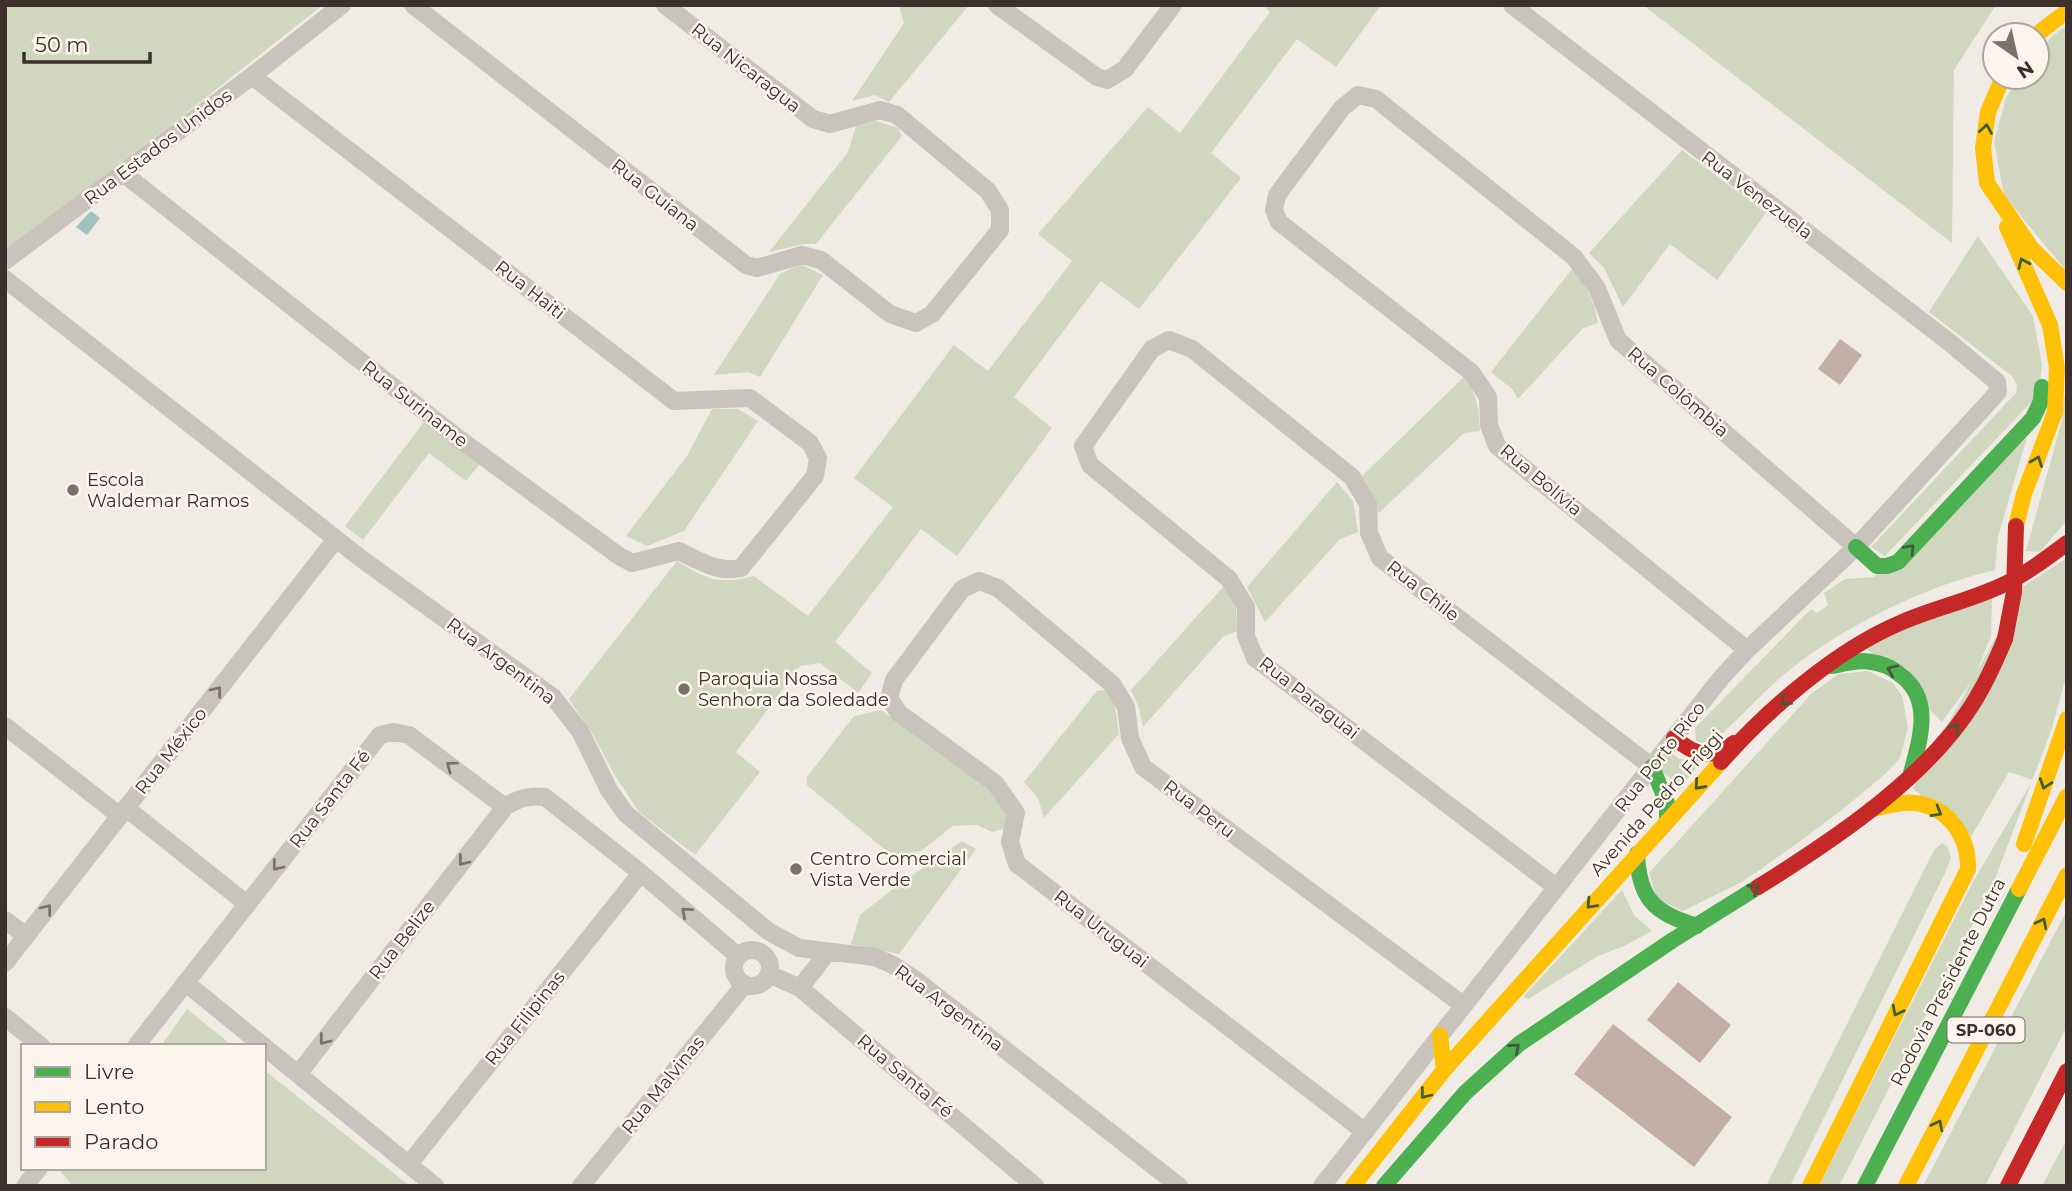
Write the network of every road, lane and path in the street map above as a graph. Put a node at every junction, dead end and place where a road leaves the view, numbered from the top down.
1 (342, 5) edge
2 (413, 5) edge
3 (665, 5) edge
4 (997, 5) edge
5 (1173, 5) edge
6 (1512, 5) edge
7 (2067, 11) edge
8 (2051, 23) edge
9 (252, 76) junction
10 (1997, 91) edge
11 (123, 173) junction
12 (1987, 183) junction
13 (1000, 210) joint
14 (1273, 210) joint
15 (5, 261) edge
16 (5, 279) edge
17 (2067, 283) edge
18 (2050, 325) junction
19 (1999, 387) joint
20 (1083, 446) joint
21 (336, 539) junction
22 (2067, 543) edge
23 (1856, 547) junction
24 (730, 570) joint
25 (1747, 650) junction
26 (1825, 667) junction
27 (889, 698) joint
28 (2067, 719) edge
29 (5, 726) edge
30 (1745, 734) junction
31 (1674, 738) junction
32 (1651, 767) junction
33 (1912, 774) junction
34 (2067, 796) edge
35 (505, 807) junction
36 (1871, 809) junction
37 (123, 812) junction
38 (1667, 821) junction
39 (1637, 854) junction
40 (641, 873) junction
41 (2067, 875) edge
42 (1556, 887) junction
43 (247, 904) junction
44 (5, 919) edge
45 (1697, 926) junction
46 (768, 931) junction
47 (26, 936) junction
48 (1990, 942) junction
49 (760, 951) junction
50 (827, 953) junction
51 (738, 956) junction
52 (5, 963) edge
53 (769, 975) junction
54 (186, 983) junction
55 (745, 984) junction
56 (800, 988) junction
57 (1464, 1005) junction
58 (5, 1017) edge
59 (1440, 1035) junction
60 (39, 1044) edge
61 (138, 1044) edge
62 (263, 1044) edge
63 (266, 1047) edge
64 (1444, 1070) junction
65 (2067, 1070) edge
66 (299, 1073) junction
67 (2067, 1108) edge
68 (1365, 1132) junction
69 (409, 1164) junction
70 (37, 1170) edge
71 (2009, 1184) edge
72 (25, 1186) edge
73 (436, 1186) edge
74 (582, 1186) edge
75 (1035, 1186) edge
76 (1179, 1186) edge
77 (1322, 1186) edge
78 (1353, 1186) edge
79 (1384, 1186) edge
80 (1810, 1186) edge
81 (1865, 1186) edge
82 (1906, 1186) edge

1 - 9 street, Rua Estados Unidos
2 - 13 street, Rua Guiana
3 - 13 street, Rua Nicaragua
4 - 5 street
6 - 19 street, Rua Venezuela
7 - 8 main road
9 - 11 street, Rua Estados Unidos
9 - 24 street, Rua Haiti
12 -> 10 main road
11 - 15 street, Rua Estados Unidos
11 - 24 street, Rua Suriname
12 - 17 main road
18 -> 12 main road
14 - 23 street, Rua Colômbia
14 - 25 street, Rua Bolívia
16 - 21 street, Rua Argentina
23 -> 18 main road
33 -> 18 main road, bridge
19 - 23 street, Rua Porto Rico
20 - 32 street, Rua Chile
20 - 42 street, Rua Paraguai
37 -> 21 street, Rua México
21 - 46 street, Rua Argentina
22 - 26 main road, Avenida Pedro Friggi
23 - 25 street, Rua Porto Rico
25 - 31 street, Rua Porto Rico
26 -> 30 main road, Avenida Pedro Friggi
33 -> 26 main road
27 - 57 street, Rua Peru
27 - 68 street, Rua Uruguai
28 -> 48 main road
29 - 37 street
30 - 31 main road
30 -> 38 main road, Avenida Pedro Friggi
31 - 32 street, Rua Porto Rico
32 - 38 main road
32 - 42 street, Rua Porto Rico
33 - 36 main road
34 - 48 main road, Rodovia Presidente Dutra / SP-060
35 - 40 street
35 -> 43 street, Rua Santa Fé
35 -> 66 street, Rua Belize
45 -> 36 main road
36 -> 80 main road
37 - 43 street
47 -> 37 street, Rua México
38 - 39 main road, Avenida Pedro Friggi
39 - 45 main road
39 -> 64 main road, Avenida Pedro Friggi
51 -> 40 street
40 - 69 street, Rua Filipinas
82 -> 41 main road, SP-060
42 - 57 street, Rua Porto Rico
43 - 54 street, Rua Santa Fé
44 - 47 street
79 -> 45 main road
46 - 49 street
46 - 50 street, Rua Argentina
47 - 52 street, Rua México
48 - 81 main road, Rodovia Presidente Dutra / SP-060
49 - 51 street
49 - 53 street
50 - 56 street
50 - 76 street, Rua Argentina
51 - 55 street
53 - 55 street
53 - 56 street, Rua Santa Fé
54 - 61 street, Rua Santa Fé
54 - 62 street
55 - 74 street, Rua Malvinas
56 - 75 street, Rua Santa Fé
57 - 59 street, Rua Porto Rico
58 - 60 street
59 - 64 main road
59 - 68 street, Rua Porto Rico
63 - 66 street
64 -> 78 main road, Avenida Pedro Friggi
65 - 71 main road
66 - 69 street
67 - 71 main road
68 - 77 street, Rua Porto Rico
69 - 73 street
70 - 72 street

